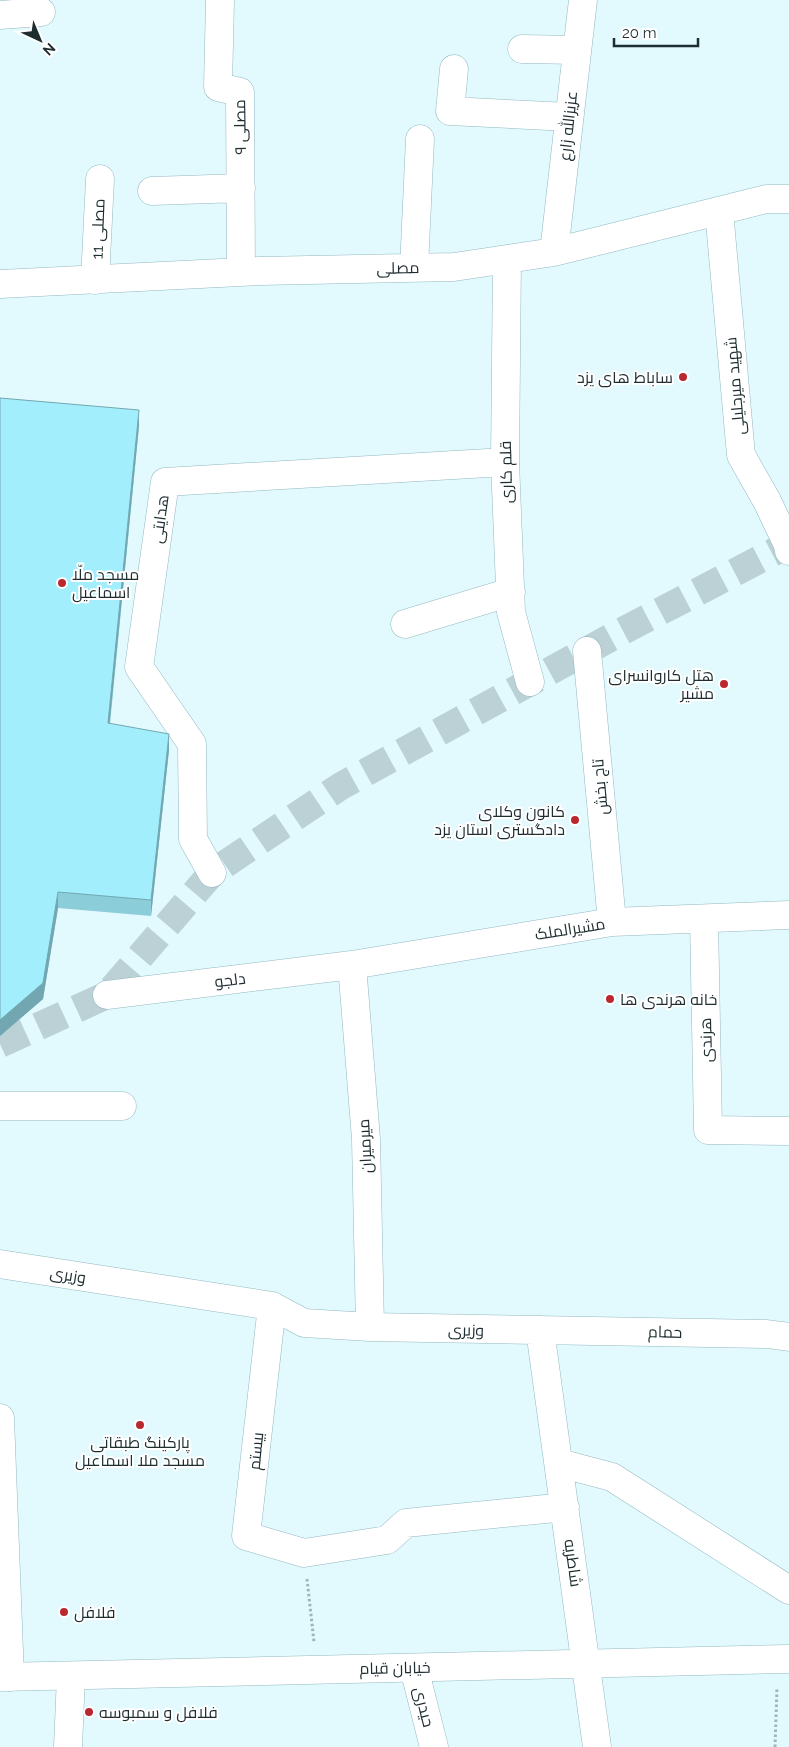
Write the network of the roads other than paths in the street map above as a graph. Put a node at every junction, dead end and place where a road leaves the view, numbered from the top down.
1 (220, 0) edge
2 (582, 0) edge
3 (41, 12) dead end
4 (0, 15) edge
5 (522, 49) dead end
6 (577, 50) junction
7 (454, 69) dead end
8 (569, 117) junction
9 (420, 139) dead end
10 (100, 178) dead end
11 (241, 188) junction
12 (152, 191) dead end
13 (789, 198) edge
14 (720, 211) junction
15 (554, 252) junction
16 (507, 259) junction
17 (414, 268) junction
18 (241, 272) junction
19 (95, 280) junction
20 (6, 289) edge
21 (505, 462) junction
22 (789, 550) edge
23 (511, 592) junction
24 (405, 624) dead end
25 (587, 651) dead end
26 (530, 682) dead end
27 (212, 873) dead end
28 (789, 916) edge
29 (704, 919) junction
30 (612, 922) junction
31 (352, 964) junction
32 (107, 995) dead end
33 (0, 1106) edge
34 (122, 1106) dead end
35 (789, 1131) edge
36 (0, 1264) edge
37 (272, 1306) junction
38 (370, 1328) junction
39 (540, 1330) junction
40 (789, 1338) edge
41 (0, 1418) edge
42 (559, 1463) junction
43 (565, 1507) junction
44 (789, 1590) edge
45 (783, 1659) edge
46 (587, 1664) junction
47 (414, 1668) junction
48 (71, 1676) junction
49 (5, 1677) edge
50 (68, 1747) edge
51 (434, 1747) edge
52 (597, 1747) edge

1 - 11 street, مصلی ۹
2 - 6 street, عزیزالله زارع
3 - 4 street
5 - 6 street
6 - 8 street, عزیزالله زارع
7 - 8 street
8 - 15 street, عزیزالله زارع
9 - 17 street
10 - 19 street, مصلی 11
11 - 12 street
11 - 18 street, مصلی ۹
13 - 14 street, مصلی
14 - 15 street, مصلی
14 - 22 street, شهید میرجلیلی
15 - 16 street, مصلی
16 - 17 street, مصلی
16 - 21 street, قلم کاری
17 - 18 street, مصلی
18 - 19 street, مصلی
19 - 20 street, مصلی
21 - 23 street, قلم کاری
21 - 27 street, هدایتی
23 - 24 street
23 - 26 street, قلم کاری
25 - 30 street, تاج بخش
28 - 29 street, مشیرالملک
29 - 30 street, مشیرالملک
29 - 35 street, هرندی
30 - 31 street, مشیرالملک
31 - 32 street, دلجو
31 - 38 street, میرمیران
33 - 34 street
36 - 37 street, وزیری
37 - 38 street, وزیری
37 - 43 street, بیستم
38 - 39 street, وزیری
39 - 40 street, حمام
39 - 42 street
41 - 49 street
42 - 43 street, شاطریه
42 - 44 street
43 - 46 street, شاطریه
45 - 46 street, خیابان قیام
46 - 47 street, خیابان قیام
46 - 52 street, شاطریه
47 - 48 street, خیابان قیام
47 - 51 street, حیدری
48 - 49 street, خیابان قیام
48 - 50 street

